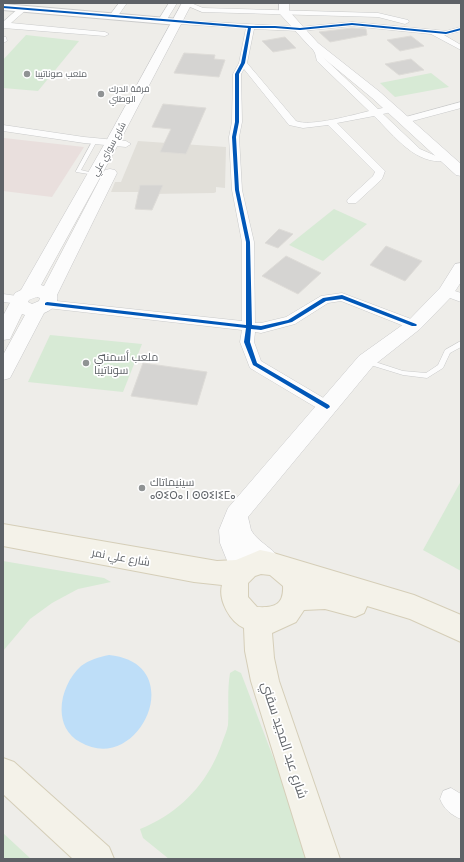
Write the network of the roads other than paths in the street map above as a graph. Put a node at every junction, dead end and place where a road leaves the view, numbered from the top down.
1 (123, 3) edge
2 (173, 3) edge
3 (191, 4) edge
4 (3, 7) edge
5 (284, 8) edge
6 (23, 9) junction
7 (114, 15) junction
8 (163, 19) junction
9 (183, 22) junction
10 (3, 25) edge
11 (250, 27) junction
12 (300, 29) junction
13 (461, 29) edge
14 (432, 32) junction
15 (446, 33) junction
16 (105, 34) dead end
17 (314, 45) junction
18 (461, 48) edge
19 (243, 62) junction
20 (461, 106) edge
21 (392, 109) junction
22 (377, 112) junction
23 (405, 120) junction
24 (330, 122) junction
25 (3, 128) edge
26 (95, 141) junction
27 (119, 144) junction
28 (445, 158) junction
29 (461, 172) edge
30 (94, 174) junction
31 (352, 201) dead end
32 (461, 268) edge
33 (453, 295) edge
34 (29, 301) edge
35 (414, 324) junction
36 (248, 326) junction
37 (3, 334) edge
38 (461, 344) edge
39 (366, 361) junction
40 (3, 373) edge
41 (327, 407) junction
42 (3, 535) edge
43 (259, 567) junction
44 (295, 599) junction
45 (258, 620) junction
46 (461, 629) edge
47 (461, 645) edge
48 (3, 773) edge
49 (97, 859) edge
50 (323, 859) edge

1 - 7 street
2 - 8 street
3 - 5 street
3 - 9 main road, شارع سواي علي
4 - 6 street
5 - 12 main road
5 - 15 street
6 - 7 street
6 - 10 street
7 - 8 street
8 - 9 street
9 - 11 street
9 - 27 main road, شارع سواي علي
10 - 16 street
11 - 12 street
11 - 19 street
12 - 14 street
12 - 17 main road
13 - 15 street
14 - 15 street
14 - 18 street
17 - 21 main road
17 - 22 street
19 - 24 street
19 - 36 street
20 - 23 street
21 - 22 street
21 - 23 main road
22 - 24 street
22 - 28 street
23 - 28 main road
24 - 31 street
25 - 26 street
26 - 27 street
26 - 30 lane
27 - 30 main road, شارع سواي علي
27 - 34 main road, شارع سواي علي
28 - 29 main road
30 - 34 main road, شارع سواي علي
32 - 33 main road
33 - 35 main road
34 - 36 street
34 - 37 main road, شارع سواي علي
34 - 40 main road, شارع سواي علي
35 - 36 street
35 - 39 main road
36 - 41 street
38 - 39 lane
39 - 41 main road
41 - 43 main road
42 - 43 main road, شارع علي نمر
43 - 44 main road
43 - 45 main road
43 - 46 main road, شارع علي نمر
44 - 45 main road
44 - 47 main road
45 - 50 main road, شارع عبد المجيد سقني
48 - 49 main road

